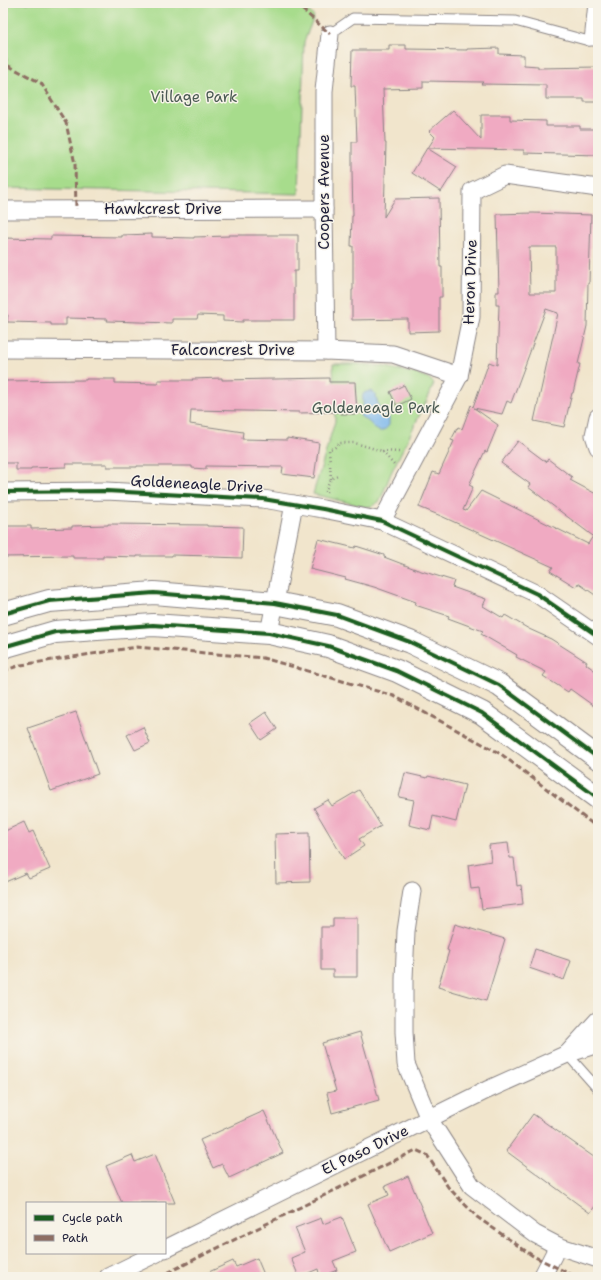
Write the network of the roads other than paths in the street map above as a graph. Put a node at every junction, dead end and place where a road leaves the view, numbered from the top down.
1 (593, 3) edge
2 (330, 34) joint
3 (594, 41) edge
4 (598, 188) edge
5 (324, 209) junction
6 (3, 210) edge
7 (3, 349) edge
8 (326, 351) junction
9 (459, 376) junction
10 (598, 417) edge
11 (598, 447) edge
12 (3, 492) edge
13 (294, 504) junction
14 (382, 521) junction
15 (275, 604) junction
16 (3, 614) edge
17 (269, 633) junction
18 (598, 636) edge
19 (3, 647) edge
20 (598, 758) edge
21 (598, 798) edge
22 (412, 891) dead end
23 (598, 1020) edge
24 (598, 1044) edge
25 (567, 1054) junction
26 (598, 1089) edge
27 (430, 1119) junction
28 (558, 1246) junction
29 (166, 1249) edge
30 (155, 1254) edge
31 (598, 1259) edge
32 (108, 1277) edge
33 (542, 1277) edge

1 - 3 lane
2 - 3 lane
2 - 5 street, Coopers Avenue
4 - 9 street, Heron Drive
5 - 6 street, Hawkcrest Drive
5 - 8 street, Coopers Avenue
7 - 8 street, Falconcrest Drive
8 - 9 street, Falconcrest Drive
9 - 14 street, Heron Drive
10 - 11 street
12 - 13 street, Goldeneagle Drive
13 - 14 street, Goldeneagle Drive
13 - 15 street
14 - 18 street, Goldeneagle Drive
15 - 16 main road
15 - 17 street
15 - 20 main road
17 - 19 main road
17 - 21 main road
22 - 27 street
23 - 25 street, El Paso Drive
24 - 25 street, El Paso Drive
25 - 26 lane
25 - 27 street, El Paso Drive
27 - 28 street
27 - 29 street, El Paso Drive
28 - 31 street
28 - 33 street
30 - 32 street

